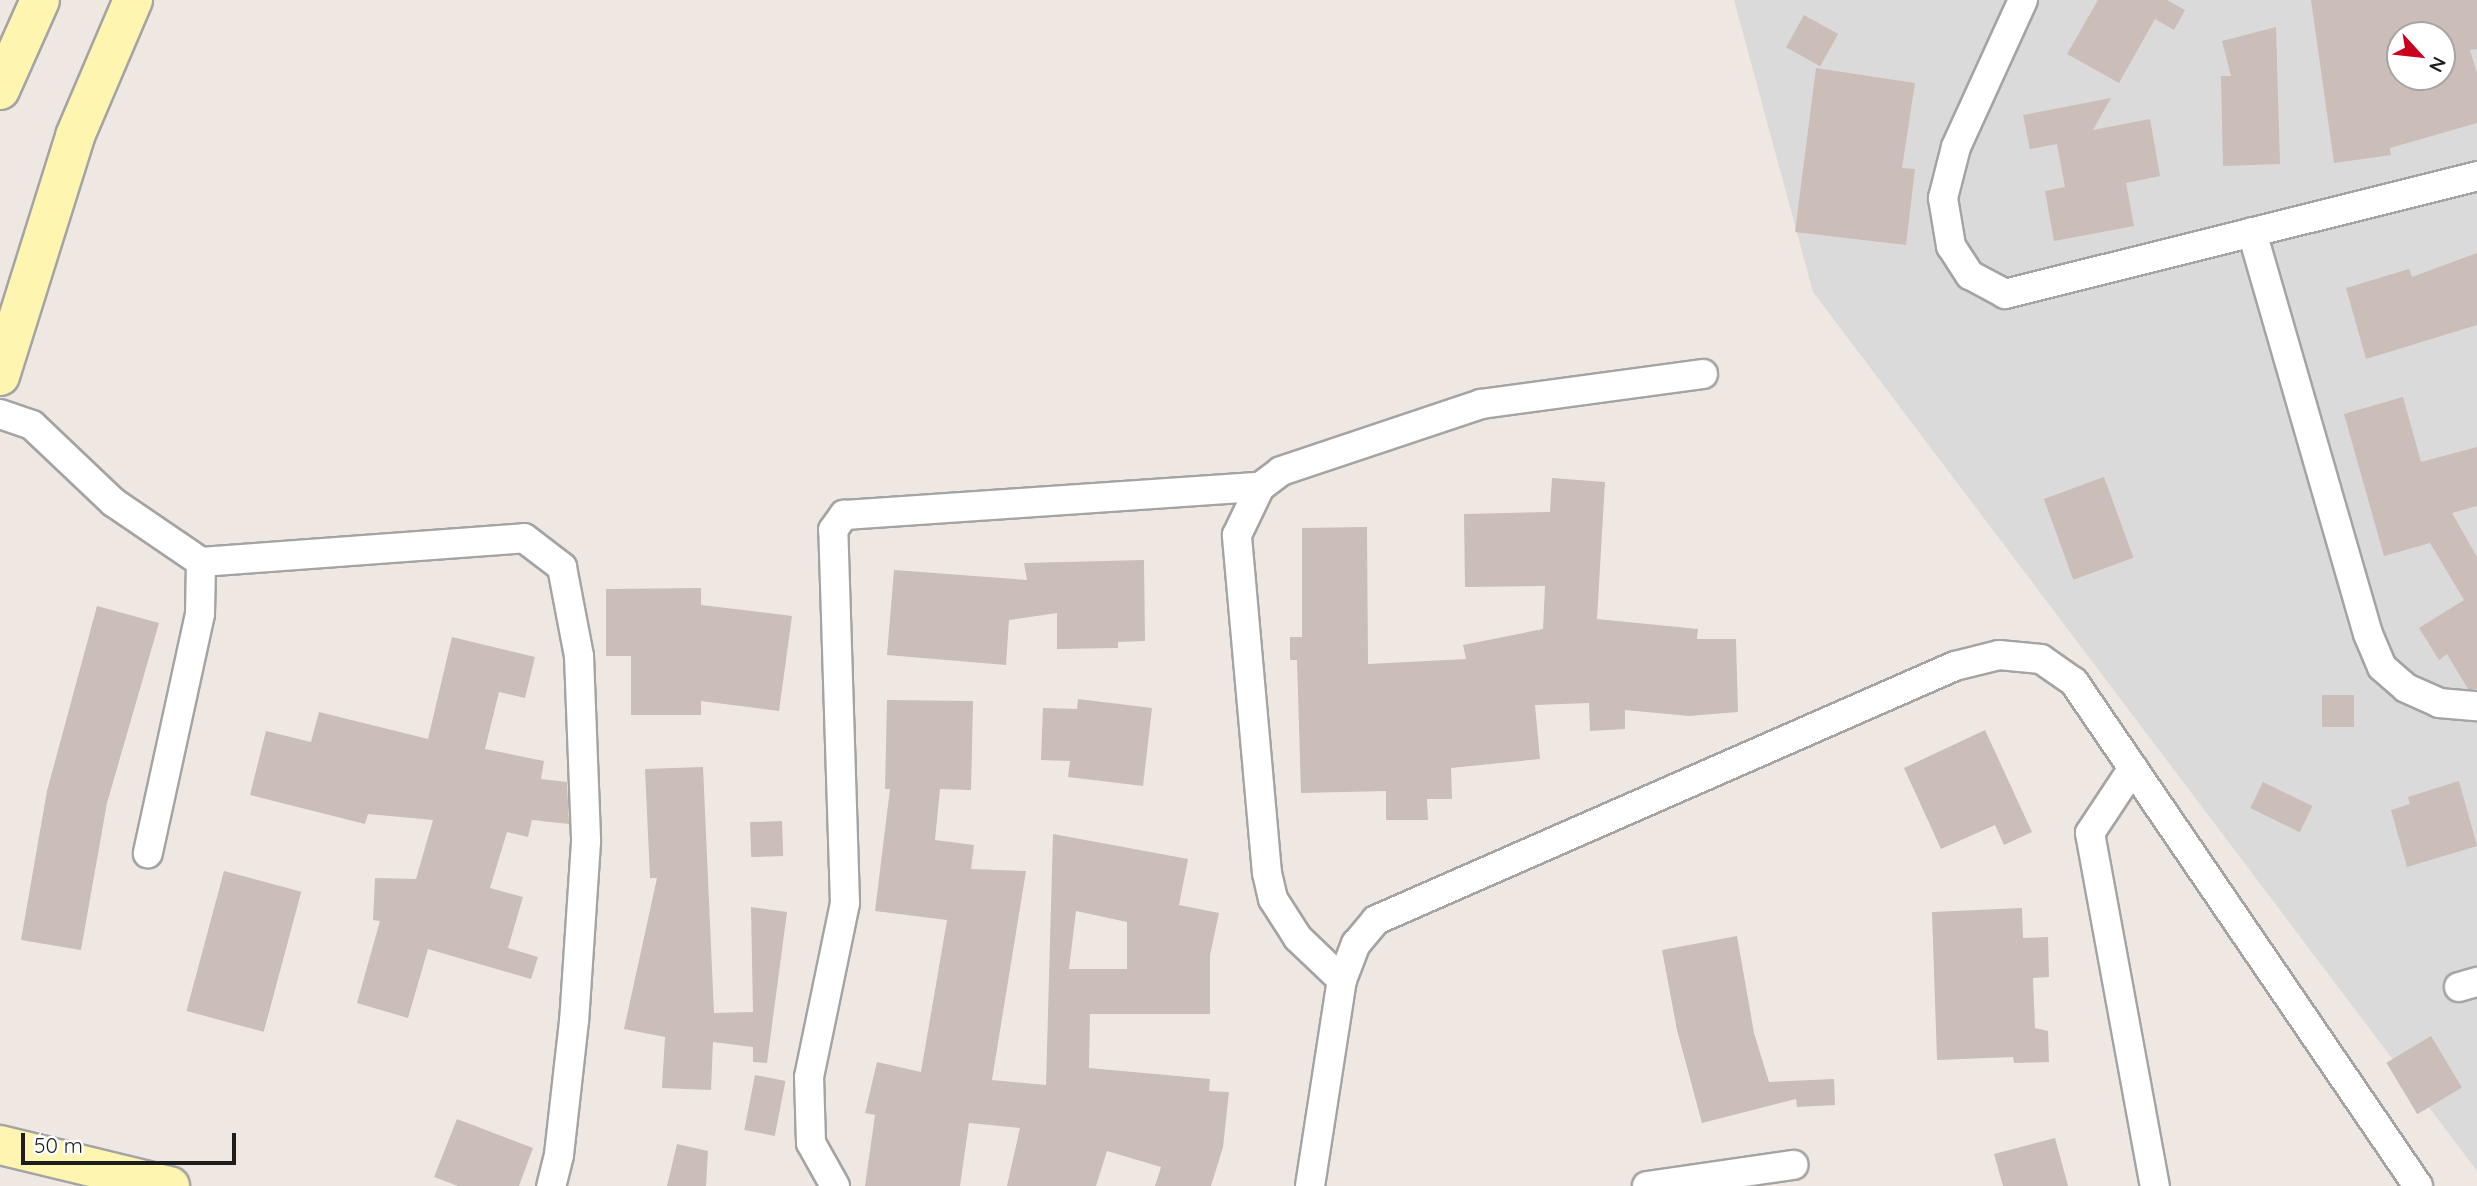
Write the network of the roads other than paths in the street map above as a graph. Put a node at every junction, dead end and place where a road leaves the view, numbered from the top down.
1 (40, 0) edge
2 (133, 0) edge
3 (2023, 0) edge
4 (0, 90) edge
5 (2477, 176) edge
6 (2252, 232) junction
7 (1703, 374) dead end
8 (0, 376) edge
9 (0, 414) edge
10 (1260, 487) junction
11 (201, 562) junction
12 (2477, 706) edge
13 (2133, 768) junction
14 (148, 853) dead end
15 (1342, 980) junction
16 (0, 1145) edge
17 (1793, 1165) dead end
18 (170, 1186) edge
19 (551, 1186) edge
20 (835, 1186) edge
21 (1310, 1186) edge
22 (1647, 1186) edge
23 (2155, 1186) edge
24 (2418, 1186) edge

1 - 4 street
2 - 8 street
3 - 6 street
5 - 6 street
6 - 12 street
7 - 10 street
9 - 11 street
10 - 15 street
10 - 20 street
11 - 14 street
11 - 19 street
13 - 15 street
13 - 23 street
13 - 24 street
15 - 21 street
16 - 18 street
17 - 22 street

